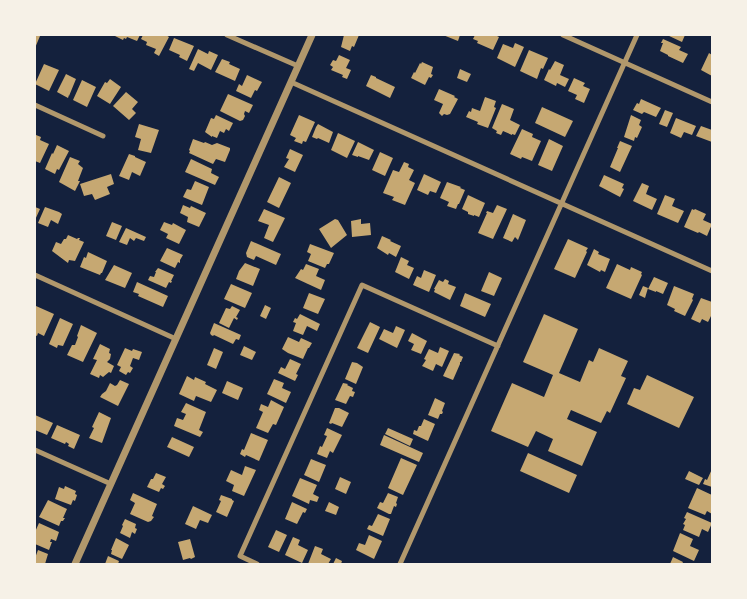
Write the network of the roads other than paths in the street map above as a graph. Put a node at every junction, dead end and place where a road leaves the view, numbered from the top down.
1 (228, 35) edge
2 (312, 35) edge
3 (563, 35) edge
4 (637, 35) edge
5 (625, 62) junction
6 (298, 66) junction
7 (291, 82) junction
8 (712, 102) edge
9 (35, 105) edge
10 (103, 136) dead end
11 (561, 204) junction
12 (712, 271) edge
13 (35, 275) edge
14 (176, 339) junction
15 (498, 346) junction
16 (35, 450) edge
17 (111, 484) junction
18 (75, 564) edge
19 (258, 564) edge
20 (400, 564) edge

1 - 6 street
2 - 6 street
3 - 5 street
4 - 5 street
5 - 8 street
5 - 11 street
6 - 7 street
7 - 11 street
7 - 14 street
9 - 10 street
11 - 12 street
11 - 15 street
13 - 14 street
14 - 17 street
15 - 19 street
15 - 20 street
16 - 17 street
17 - 18 street

